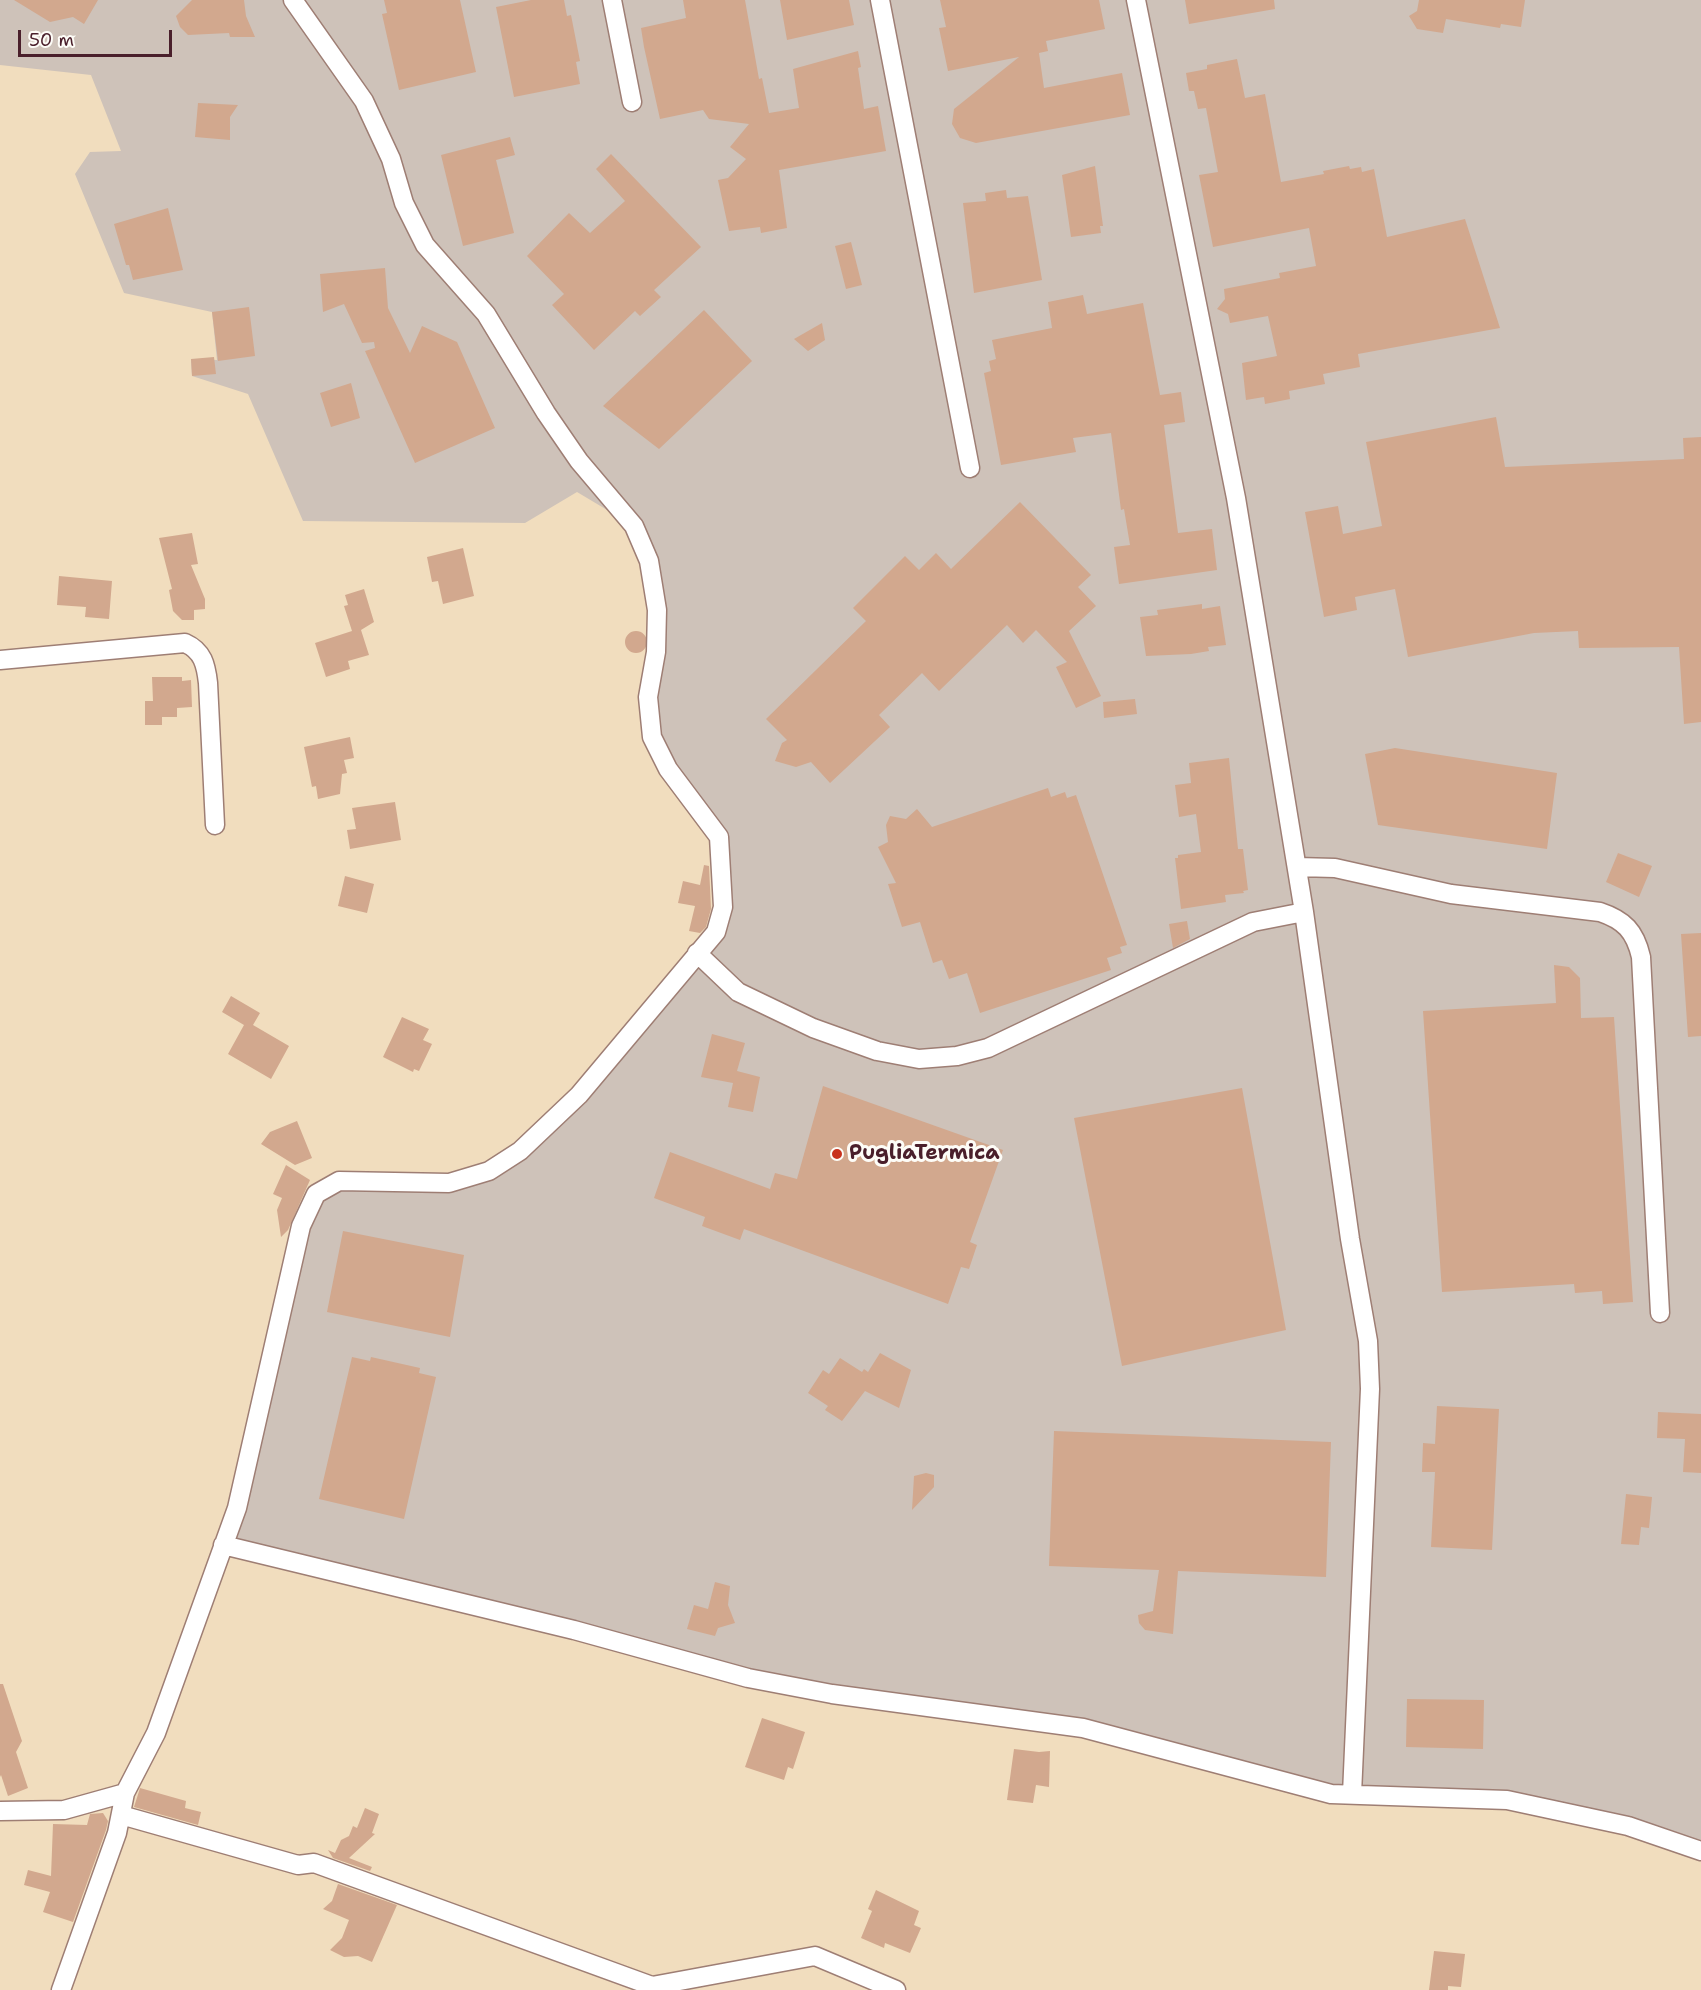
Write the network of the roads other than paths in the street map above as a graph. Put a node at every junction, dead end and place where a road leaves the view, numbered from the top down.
1 (293, 0) edge
2 (612, 0) edge
3 (880, 0) edge
4 (1136, 0) edge
5 (632, 102) dead end
6 (970, 468) dead end
7 (0, 660) edge
8 (215, 825) dead end
9 (1297, 867) junction
10 (1305, 912) junction
11 (697, 953) junction
12 (1660, 1313) dead end
13 (223, 1545) junction
14 (125, 1793) junction
15 (1352, 1794) junction
16 (0, 1811) edge
17 (121, 1815) junction
18 (1701, 1851) edge
19 (61, 1990) edge
20 (896, 1990) edge

1 - 11 street
2 - 5 street
3 - 6 street
4 - 9 street
7 - 8 street
9 - 10 street
9 - 12 street
10 - 11 street
10 - 15 street
11 - 13 street
13 - 14 street
13 - 15 street
14 - 16 street
14 - 17 street
15 - 18 street
17 - 19 street
17 - 20 street

